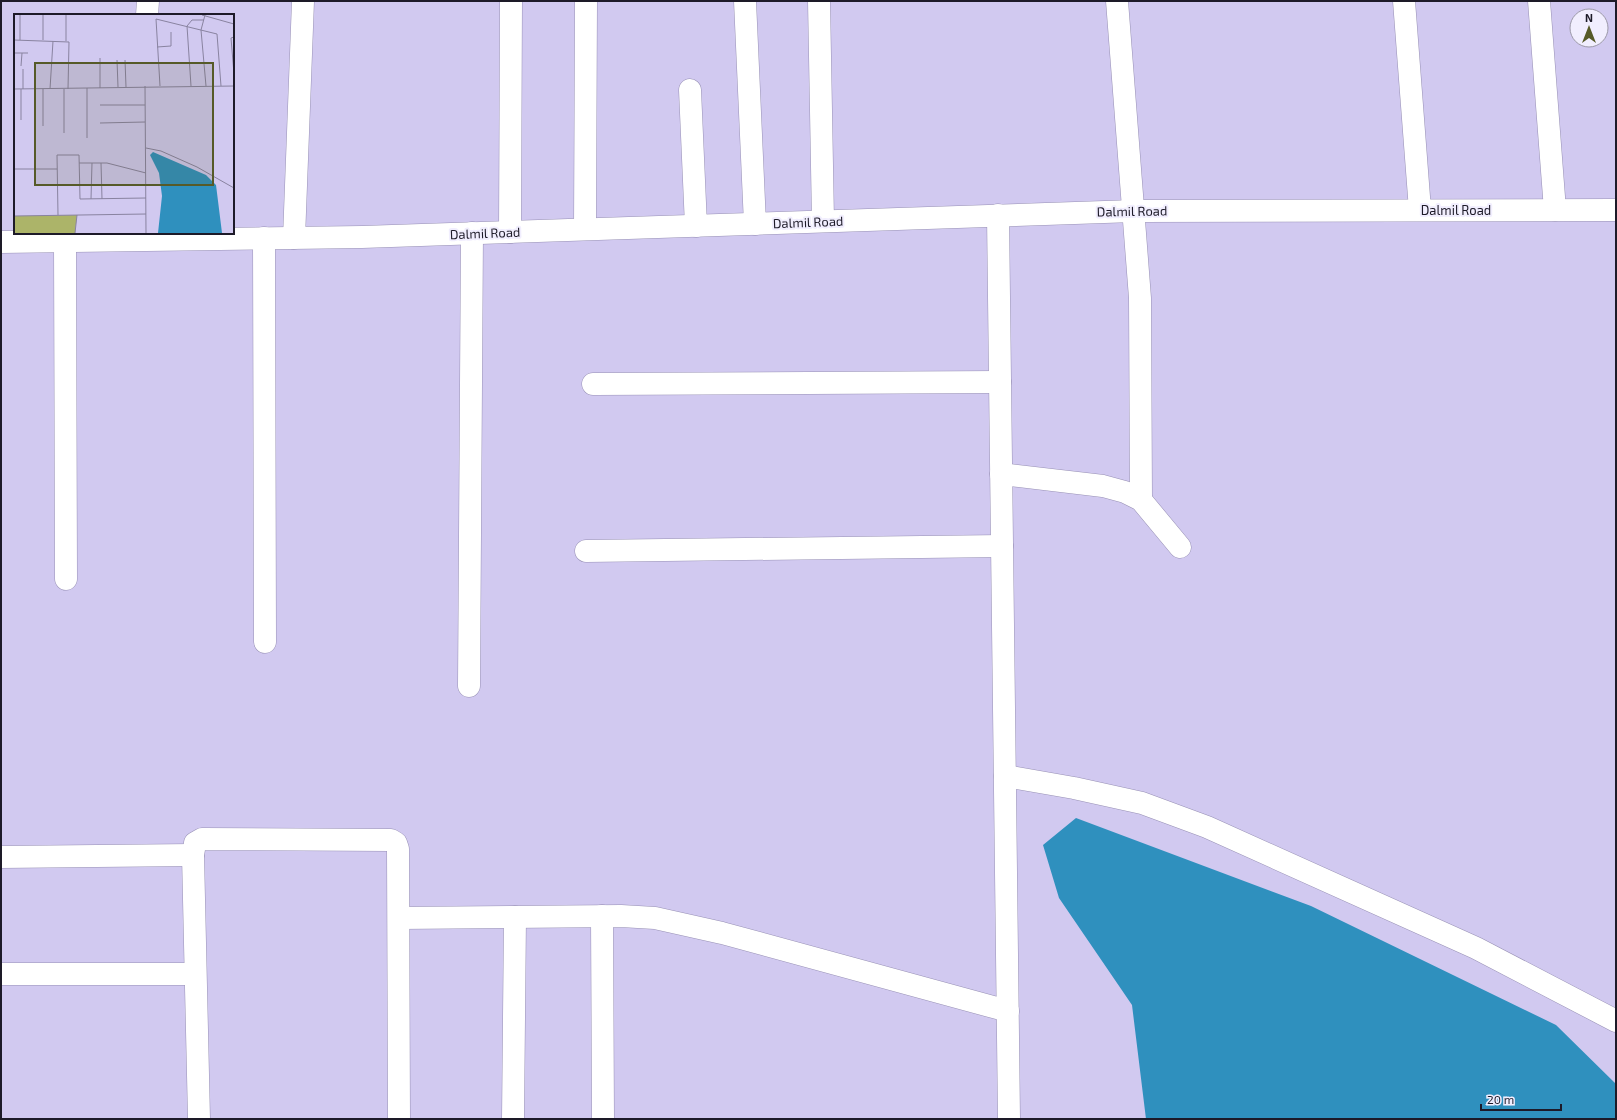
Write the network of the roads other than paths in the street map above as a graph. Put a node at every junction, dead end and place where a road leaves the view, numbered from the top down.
1 (148, 1) edge
2 (303, 1) edge
3 (511, 1) edge
4 (586, 1) edge
5 (746, 1) edge
6 (819, 1) edge
7 (1117, 1) edge
8 (1404, 1) edge
9 (1539, 1) edge
10 (147, 14) edge
11 (690, 90) dead end
12 (1420, 210) junction
13 (1555, 210) junction
14 (1616, 210) edge
15 (1134, 211) junction
16 (998, 215) junction
17 (823, 222) junction
18 (755, 224) junction
19 (696, 226) junction
20 (585, 230) junction
21 (510, 232) junction
22 (472, 234) junction
23 (135, 237) edge
24 (264, 238) junction
25 (294, 238) junction
26 (65, 241) junction
27 (1, 242) edge
28 (1000, 382) junction
29 (593, 384) dead end
30 (1001, 474) junction
31 (1141, 500) junction
32 (1002, 546) junction
33 (1180, 547) dead end
34 (586, 551) dead end
35 (66, 579) dead end
36 (265, 642) dead end
37 (469, 686) dead end
38 (1005, 776) junction
39 (193, 854) junction
40 (1, 857) edge
41 (602, 916) junction
42 (515, 917) junction
43 (399, 918) junction
44 (1, 974) edge
45 (195, 974) junction
46 (1008, 1010) junction
47 (1616, 1020) edge
48 (199, 1119) edge
49 (399, 1119) edge
50 (513, 1119) edge
51 (603, 1119) edge
52 (1009, 1119) edge

1 - 10 street
2 - 25 street
3 - 21 street
4 - 20 street
5 - 18 street
6 - 17 street
7 - 15 street
8 - 12 street
9 - 13 street
11 - 19 street
12 - 13 street, Dalmil Road
12 - 15 street, Dalmil Road
13 - 14 street, Dalmil Road
15 - 16 street, Dalmil Road
15 - 31 street
16 - 17 street, Dalmil Road
16 - 28 street
17 - 18 street, Dalmil Road
18 - 19 street, Dalmil Road
19 - 20 street, Dalmil Road
20 - 21 street, Dalmil Road
21 - 22 street, Dalmil Road
22 - 25 street, Dalmil Road
22 - 37 street
23 - 24 street, Dalmil Road
23 - 26 street, Dalmil Road
24 - 25 street, Dalmil Road
24 - 36 street
26 - 27 street, Dalmil Road
26 - 35 street
28 - 29 street
28 - 30 street
30 - 31 street
30 - 32 street
31 - 33 street
32 - 34 street
32 - 38 street
38 - 46 street
38 - 47 street
39 - 40 street
39 - 43 street
39 - 45 street
41 - 42 street
41 - 46 street
41 - 51 street
42 - 43 street
42 - 50 street
43 - 49 street
44 - 45 street
45 - 48 street
46 - 52 street

